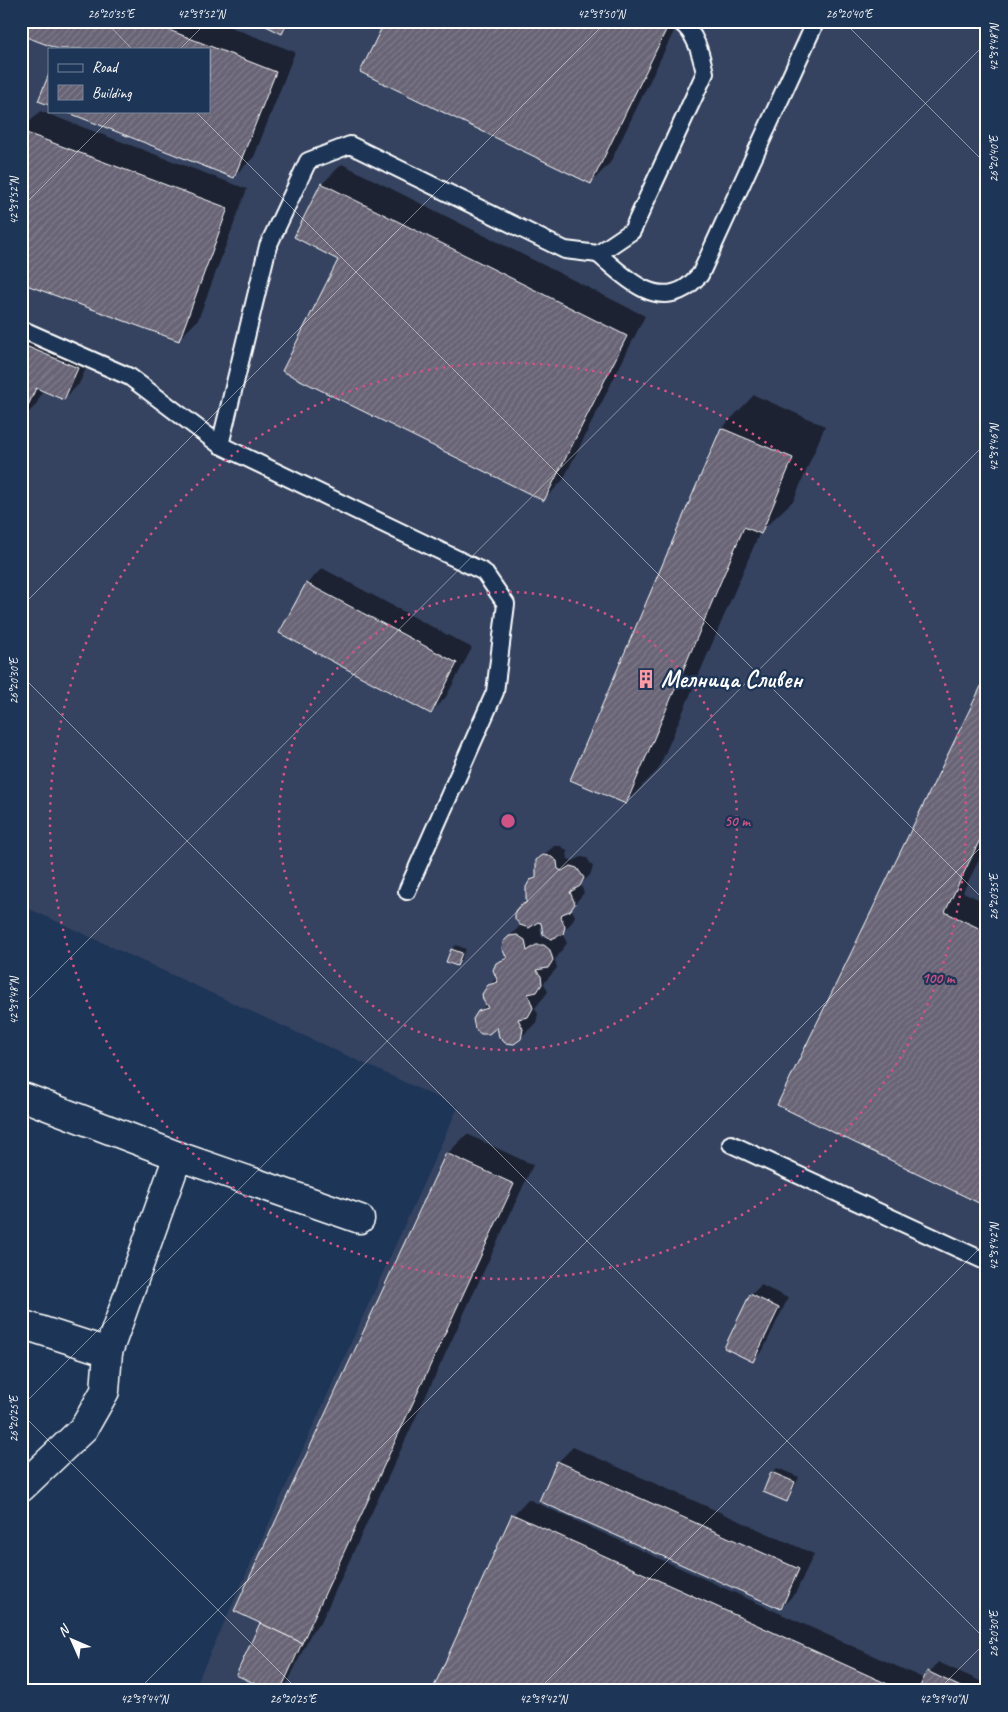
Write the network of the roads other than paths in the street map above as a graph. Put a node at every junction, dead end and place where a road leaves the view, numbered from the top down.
1 (680, 21) edge
2 (816, 21) edge
3 (598, 254) junction
4 (21, 329) edge
5 (220, 445) junction
6 (407, 891) dead end
7 (26, 1098) dead end
8 (731, 1144) dead end
9 (178, 1156) junction
10 (360, 1219) dead end
11 (987, 1262) edge
12 (21, 1324) edge
13 (108, 1352) junction
14 (21, 1488) edge

1 - 3 lane
2 - 3 lane
3 - 5 lane
4 - 5 lane
5 - 6 lane
7 - 9 street
8 - 11 lane
9 - 10 street
9 - 13 street
12 - 13 street
13 - 14 street

